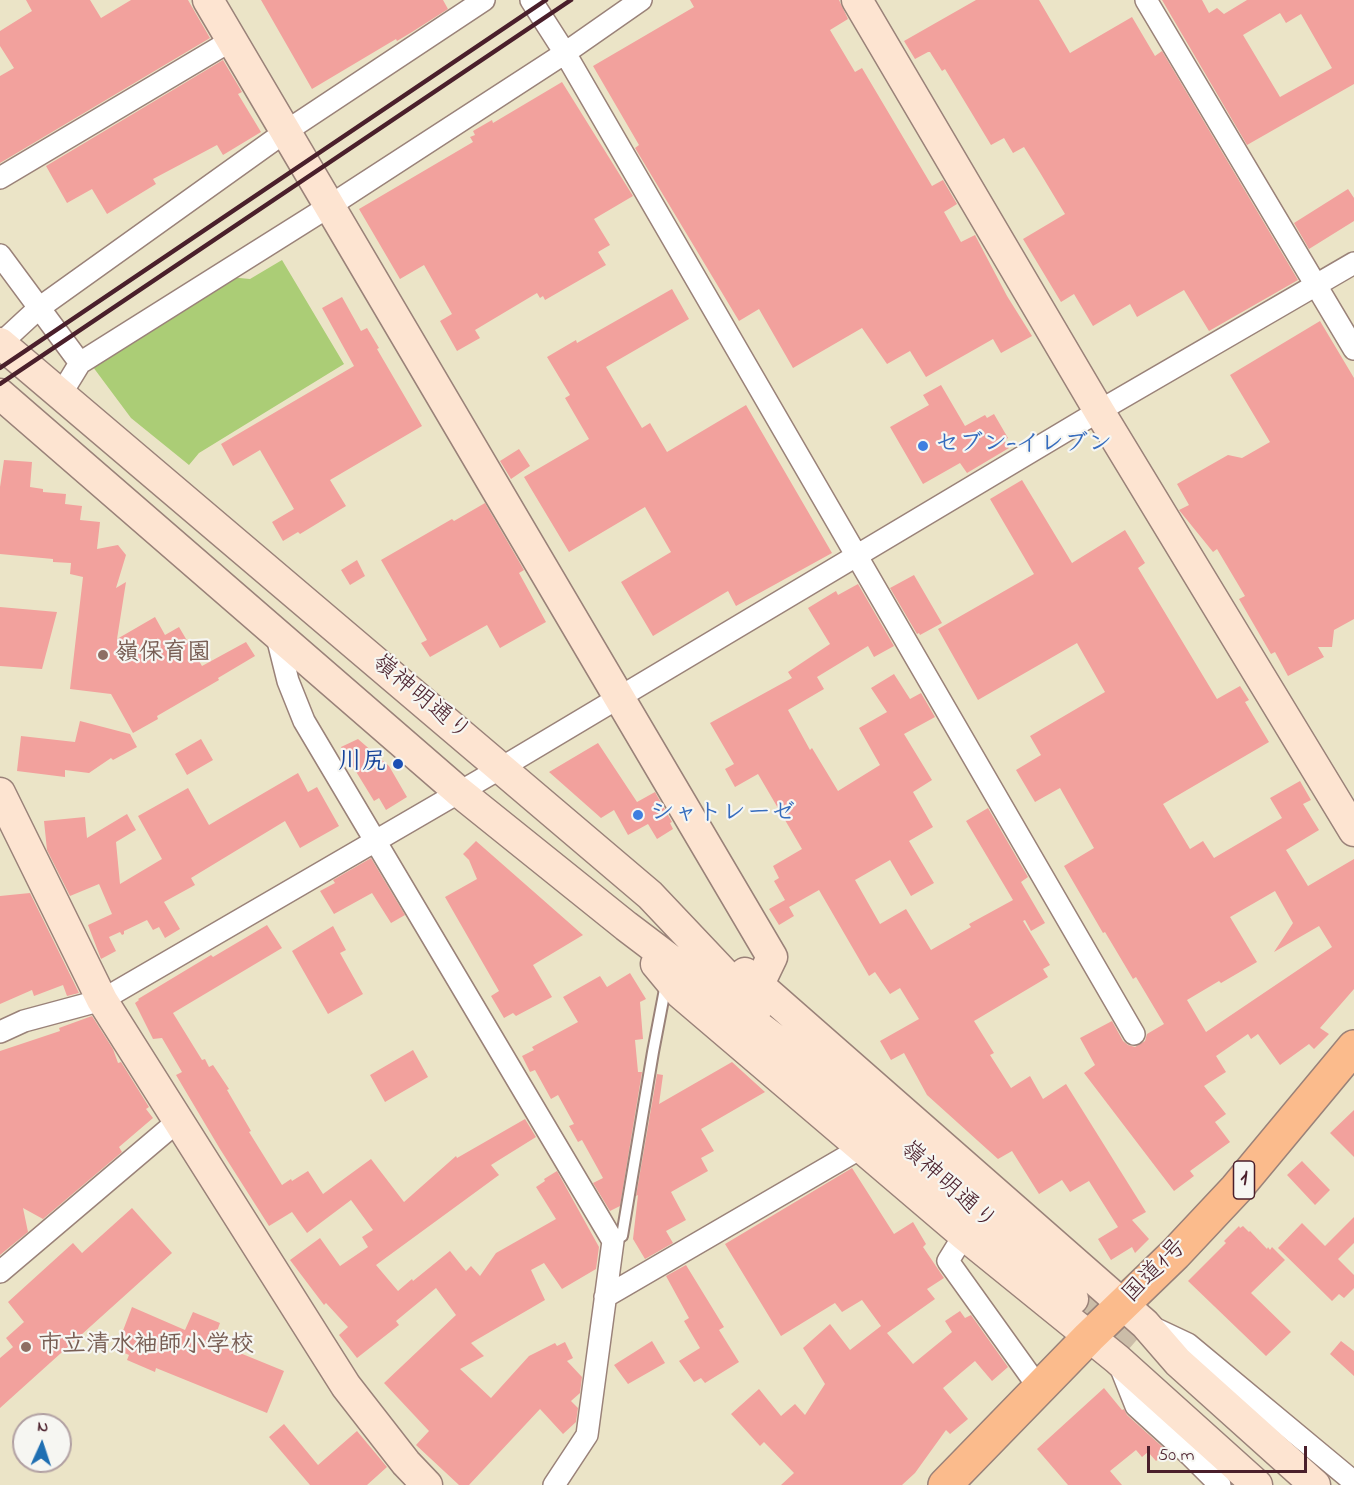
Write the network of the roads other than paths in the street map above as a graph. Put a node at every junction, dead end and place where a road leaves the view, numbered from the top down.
1 (208, 0) edge
2 (484, 0) edge
3 (531, 0) edge
4 (641, 0) edge
5 (857, 0) edge
6 (1146, 0) edge
7 (232, 40) junction
8 (565, 52) junction
9 (285, 132) junction
10 (0, 178) edge
11 (328, 207) junction
12 (0, 255) edge
13 (1354, 263) edge
14 (1316, 286) junction
15 (39, 308) junction
16 (0, 344) edge
17 (1354, 349) edge
18 (80, 363) junction
19 (61, 394) junction
20 (5, 406) edge
21 (1099, 411) junction
22 (857, 556) junction
23 (276, 633) junction
24 (619, 697) junction
25 (501, 768) junction
26 (458, 791) junction
27 (0, 793) edge
28 (1354, 831) edge
29 (375, 839) junction
30 (650, 895) junction
31 (626, 926) junction
32 (668, 978) junction
33 (759, 984) junction
34 (102, 1000) junction
35 (0, 1032) edge
36 (1134, 1034) dead end
37 (1354, 1047) edge
38 (821, 1074) junction
39 (178, 1121) junction
40 (861, 1148) junction
41 (963, 1235) junction
42 (613, 1241) junction
43 (0, 1272) edge
44 (605, 1297) junction
45 (1073, 1299) tunnel mouth
46 (1134, 1314) junction
47 (1089, 1337) junction
48 (1125, 1356) junction
49 (1039, 1388) junction
50 (1352, 1479) edge
51 (427, 1485) edge
52 (554, 1485) edge
53 (945, 1485) edge
54 (1220, 1485) edge
55 (1257, 1485) edge
56 (1287, 1485) edge
57 (1315, 1485) edge

1 - 7 street
2 - 9 street
3 - 8 street
4 - 8 street
5 - 21 street
6 - 14 street
7 - 9 street
7 - 10 street
8 - 11 street
8 - 22 street
9 - 11 street
9 - 15 street
11 - 18 street
11 - 24 street
12 - 15 street
13 - 14 street
14 - 17 street
14 - 21 street
15 - 16 street
15 - 18 street
16 - 19 street, 嶺神明通り
18 - 19 street
19 - 25 street, 嶺神明通り
20 - 23 street, 嶺神明通り
21 - 22 street
21 - 28 street
22 - 24 street
22 - 36 street
23 - 26 street, 嶺神明通り
23 - 29 street
24 - 25 street
24 - 33 street
25 - 26 street
25 - 30 street, 嶺神明通り
26 - 29 street
26 - 31 street, 嶺神明通り
27 - 34 street
29 - 34 street
29 - 42 street
30 - 33 street
30 - 38 street, 嶺神明通り
31 - 32 street
31 - 38 street, 嶺神明通り
32 - 40 street
32 - 42 lane
33 - 46 street
34 - 35 street
34 - 39 street
37 - 46 highway, 国道1号 / 1
38 - 45 street, 嶺神明通り
39 - 43 street
39 - 51 street
40 - 41 street
40 - 44 street
41 - 47 street
41 - 49 street
42 - 44 street
44 - 52 street
46 - 47 highway, 国道1号 / 1
46 - 50 street
46 - 57 street
47 - 48 street
47 - 49 highway, 国道1号 / 1
48 - 54 street
48 - 55 street
48 - 56 street
49 - 53 highway, 国道1号 / 1

